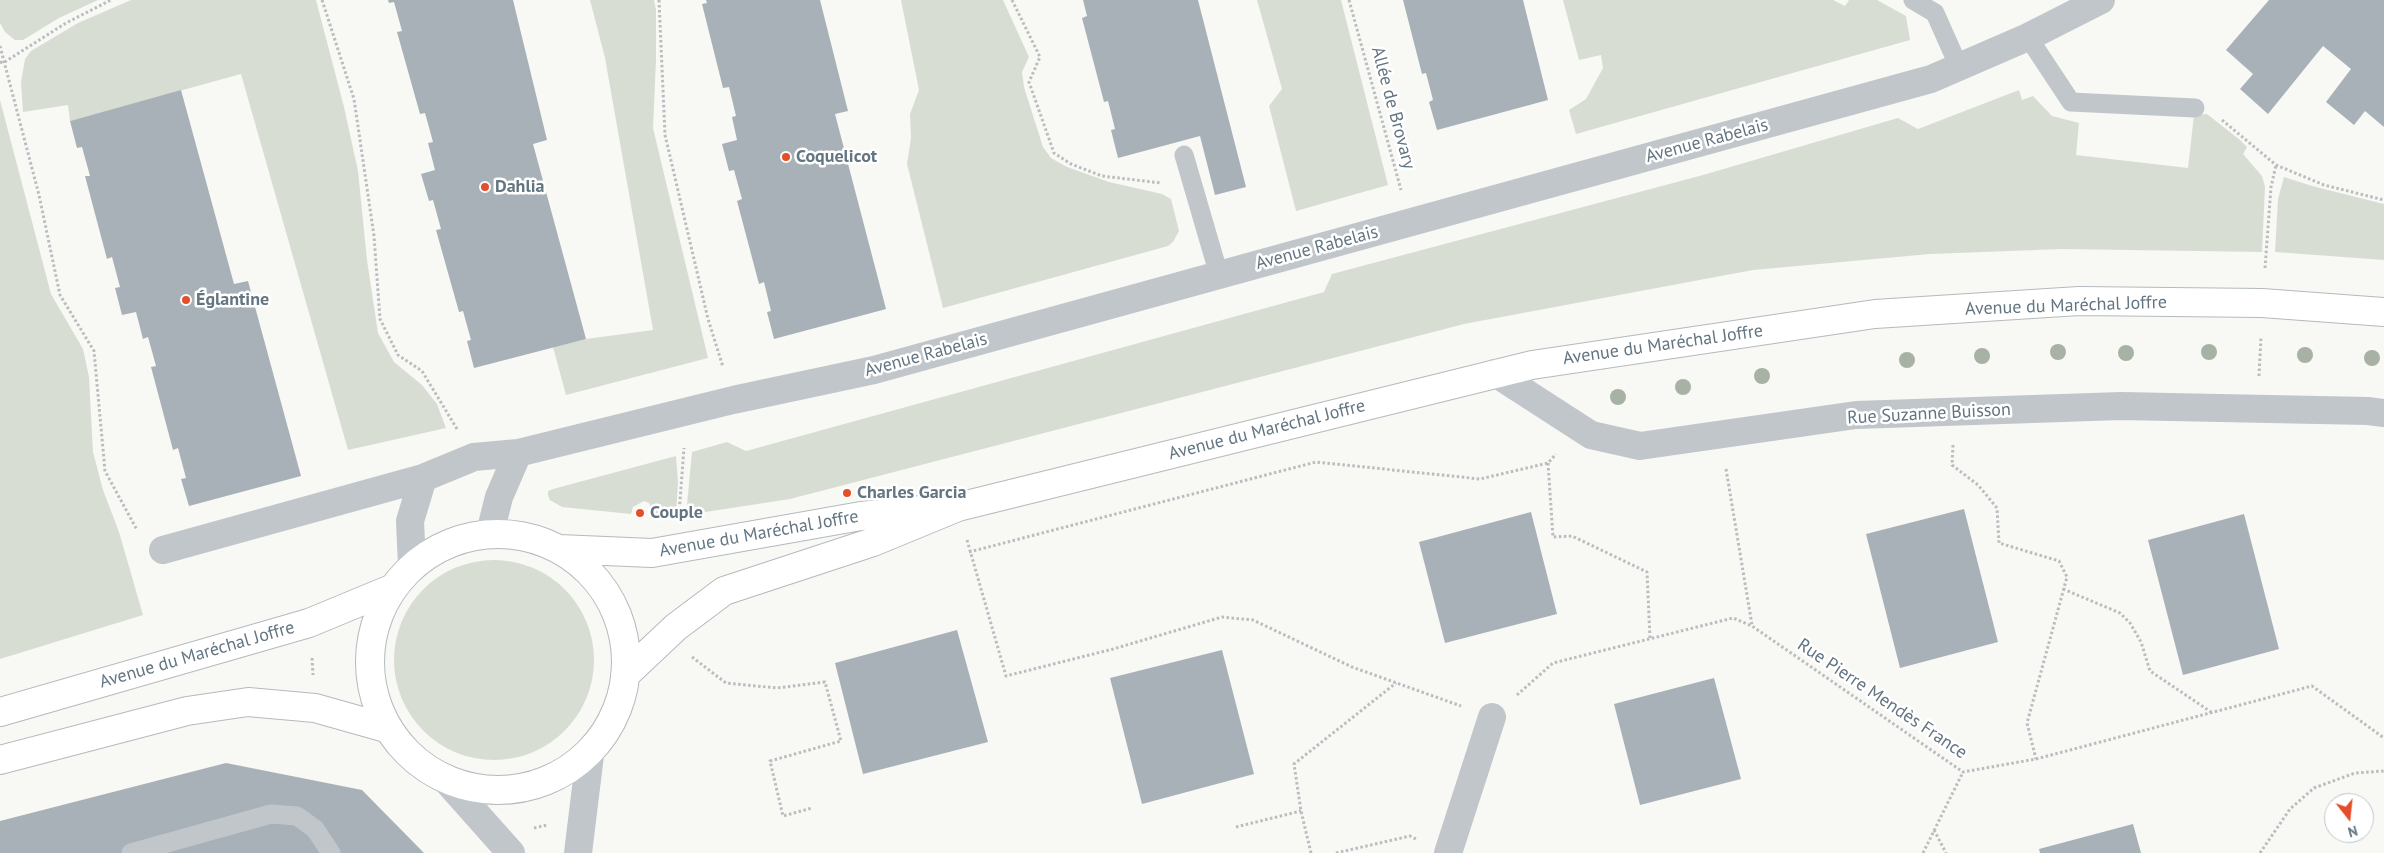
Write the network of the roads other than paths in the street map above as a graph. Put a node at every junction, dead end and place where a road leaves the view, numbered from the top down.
1 (1913, 0) edge
2 (2101, 0) edge
3 (2028, 37) junction
4 (1959, 67) junction
5 (2195, 108) dead end
6 (1184, 155) dead end
7 (1219, 275) junction
8 (2384, 312) edge
9 (1495, 373) junction
10 (2384, 413) edge
11 (518, 453) junction
12 (422, 478) junction
13 (958, 507) junction
14 (490, 533) junction
15 (559, 549) junction
16 (163, 550) road end
17 (412, 565) junction
18 (391, 589) junction
19 (625, 675) junction
20 (0, 712) edge
21 (1492, 717) road end
22 (386, 728) junction
23 (590, 755) junction
24 (0, 760) edge
25 (446, 780) junction
26 (508, 849) edge
27 (1437, 849) edge
28 (131, 853) edge
29 (331, 853) edge
30 (578, 853) edge

1 - 4 lane
2 - 3 street, Avenue Rabelais
3 - 4 street, Avenue Rabelais
3 - 5 lane
4 - 7 street, Avenue Rabelais
6 - 7 lane
7 - 11 street, Avenue Rabelais
8 - 9 main road, Avenue du Maréchal Joffre
9 - 10 street, Rue Suzanne Buisson
9 - 13 main road, Avenue du Maréchal Joffre
11 - 12 street, Avenue Rabelais
11 - 14 street
12 - 16 street, Avenue Rabelais
12 - 17 street
13 - 15 main road, Avenue du Maréchal Joffre
13 - 19 main road, Avenue du Maréchal Joffre
14 - 15 main road
14 - 17 main road
15 - 19 main road
17 - 18 main road
18 - 20 main road, Avenue du Maréchal Joffre
18 - 22 main road
19 - 23 main road
21 - 27 street
22 - 24 main road
22 - 25 main road
23 - 25 main road
23 - 30 street
25 - 26 street
28 - 29 lane

